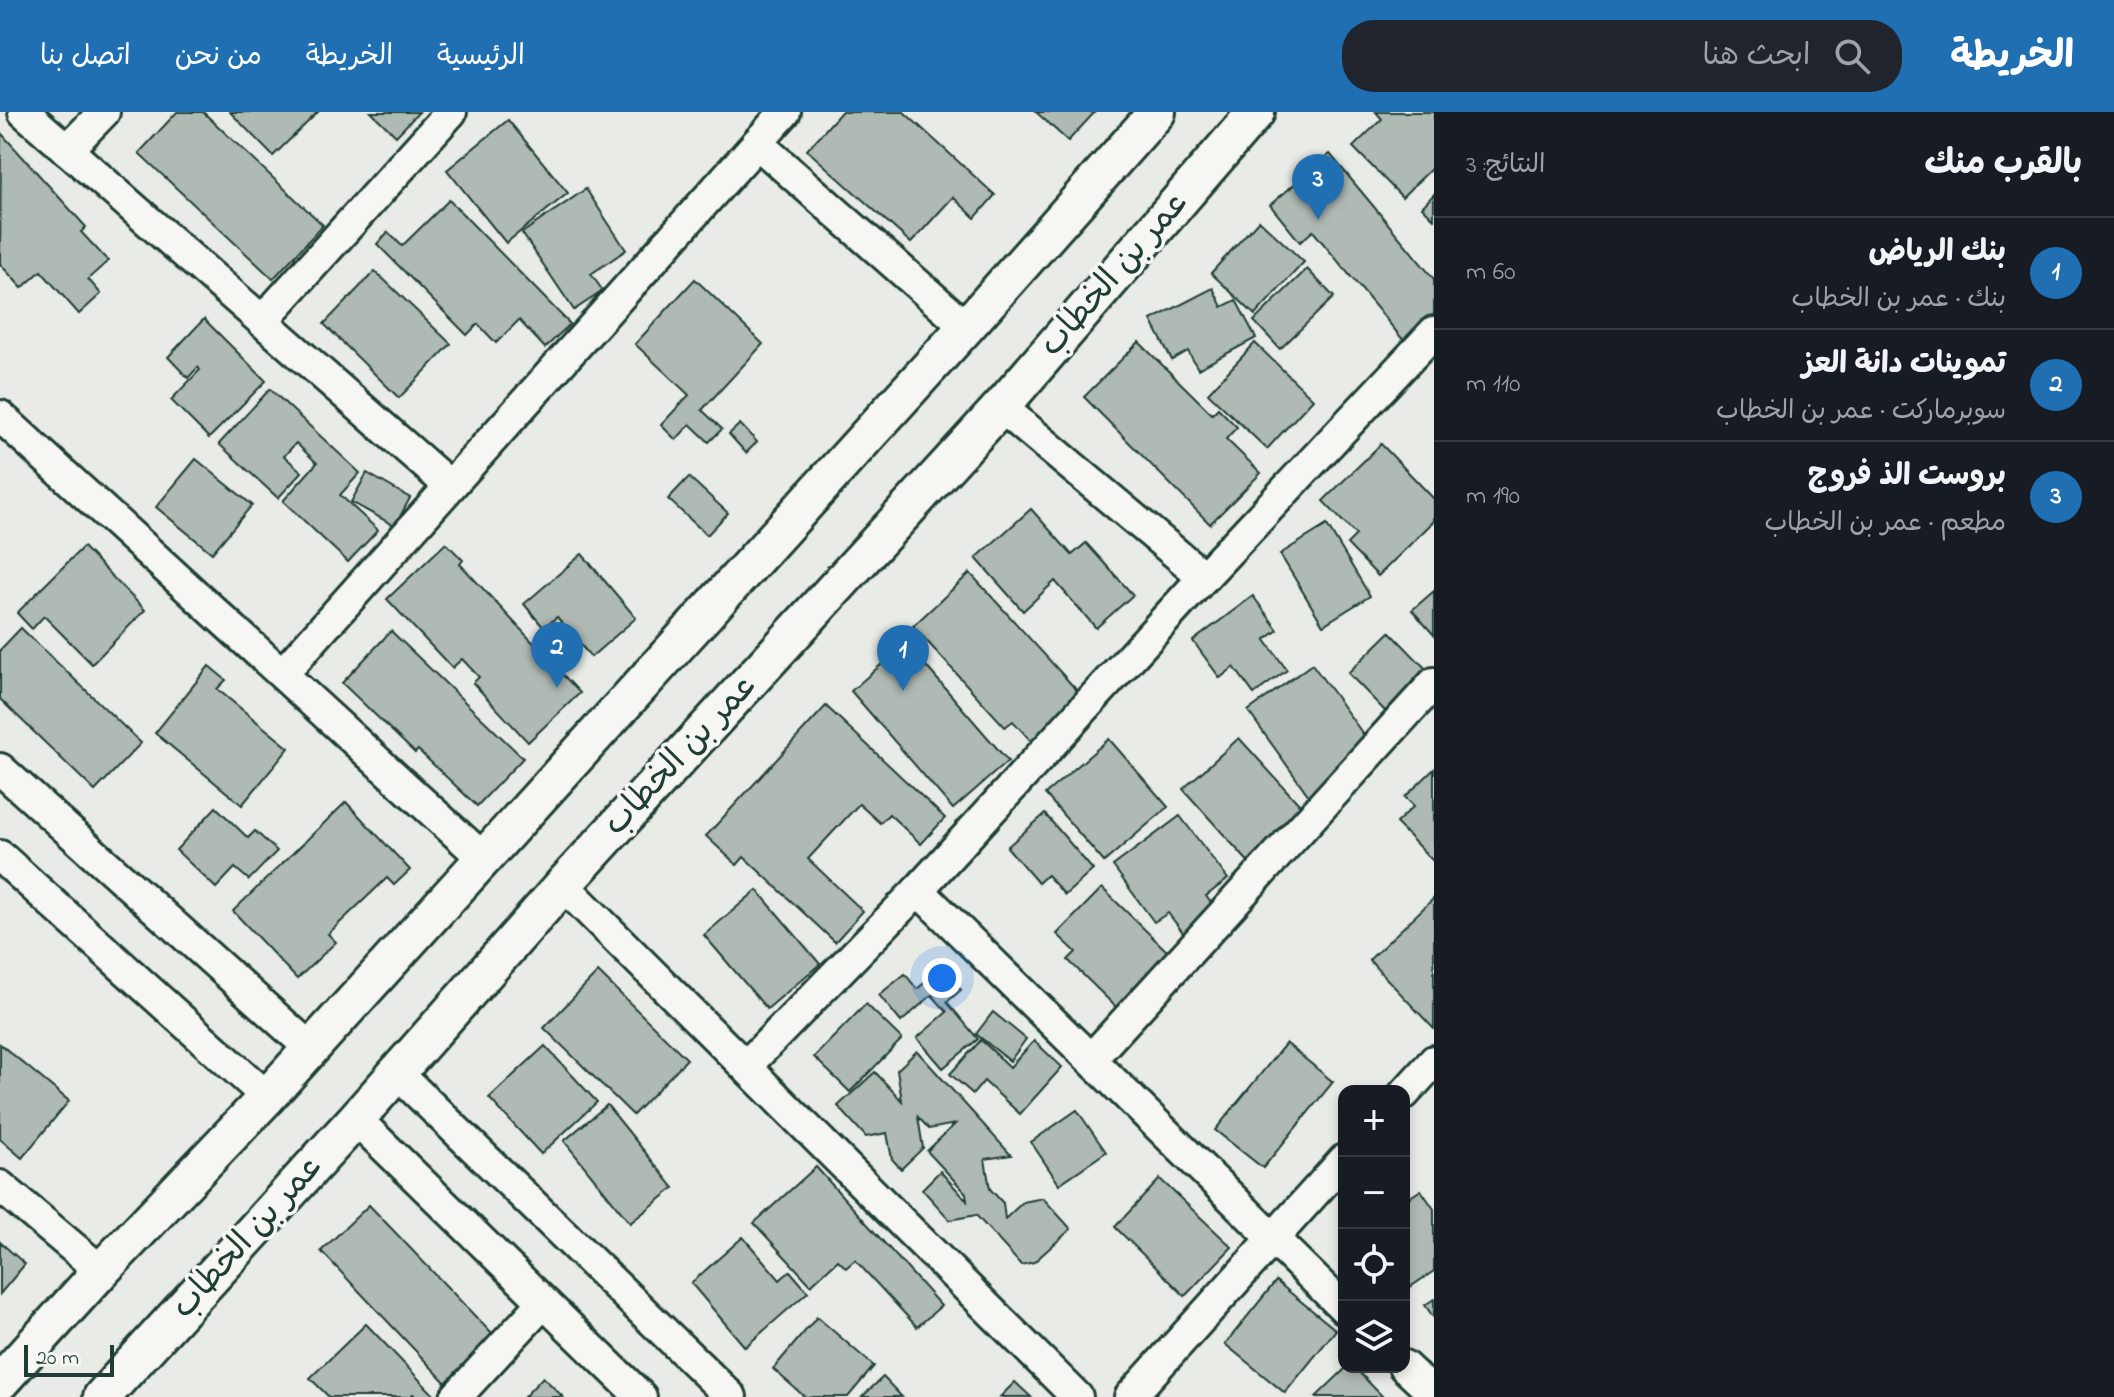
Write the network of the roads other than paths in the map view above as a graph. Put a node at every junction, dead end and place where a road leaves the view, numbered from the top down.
1 (24, 112) edge
2 (104, 112) edge
3 (451, 112) edge
4 (785, 112) edge
5 (1157, 112) edge
6 (1256, 112) edge
7 (757, 143) junction
8 (67, 150) junction
9 (262, 321) junction
10 (966, 327) junction
11 (1434, 332) edge
12 (1001, 407) junction
13 (0, 416) edge
14 (450, 486) junction
15 (1204, 577) junction
16 (283, 673) junction
17 (1434, 683) edge
18 (0, 769) edge
19 (0, 856) edge
20 (483, 858) junction
21 (563, 885) junction
22 (918, 890) junction
23 (310, 1048) junction
24 (1091, 1059) junction
25 (1434, 1061) edge
26 (746, 1066) junction
27 (396, 1072) junction
28 (1410, 1087) edge
29 (267, 1097) junction
30 (356, 1119) junction
31 (1338, 1167) edge
32 (0, 1186) edge
33 (1272, 1239) junction
34 (101, 1271) junction
35 (1338, 1302) edge
36 (543, 1303) junction
37 (1410, 1372) edge
38 (0, 1382) edge
39 (1434, 1394) edge
40 (102, 1397) edge
41 (456, 1397) edge
42 (641, 1397) edge
43 (731, 1397) edge
44 (1077, 1397) edge
45 (1130, 1397) edge

1 - 8 street
2 - 8 street
3 - 9 street
4 - 7 street
5 - 10 street
6 - 12 street, عمر بن الخطاب
7 - 10 street
7 - 14 street
8 - 9 street
9 - 14 street
10 - 20 street
11 - 15 street
12 - 15 street
12 - 21 street, عمر بن الخطاب
13 - 16 street
14 - 16 street
15 - 22 street
16 - 20 street
17 - 24 street
18 - 23 street
19 - 29 street
20 - 23 street
21 - 26 street
21 - 27 street, عمر بن الخطاب
22 - 24 street
22 - 26 street
23 - 29 street
24 - 33 street
25 - 28 street
26 - 44 street
27 - 30 street, عمر بن الخطاب
27 - 43 street
29 - 34 street
30 - 36 street
30 - 40 street, عمر بن الخطاب
31 - 33 street
32 - 34 street
33 - 35 street
33 - 45 street
34 - 38 street
36 - 41 street
36 - 42 street
37 - 39 street

